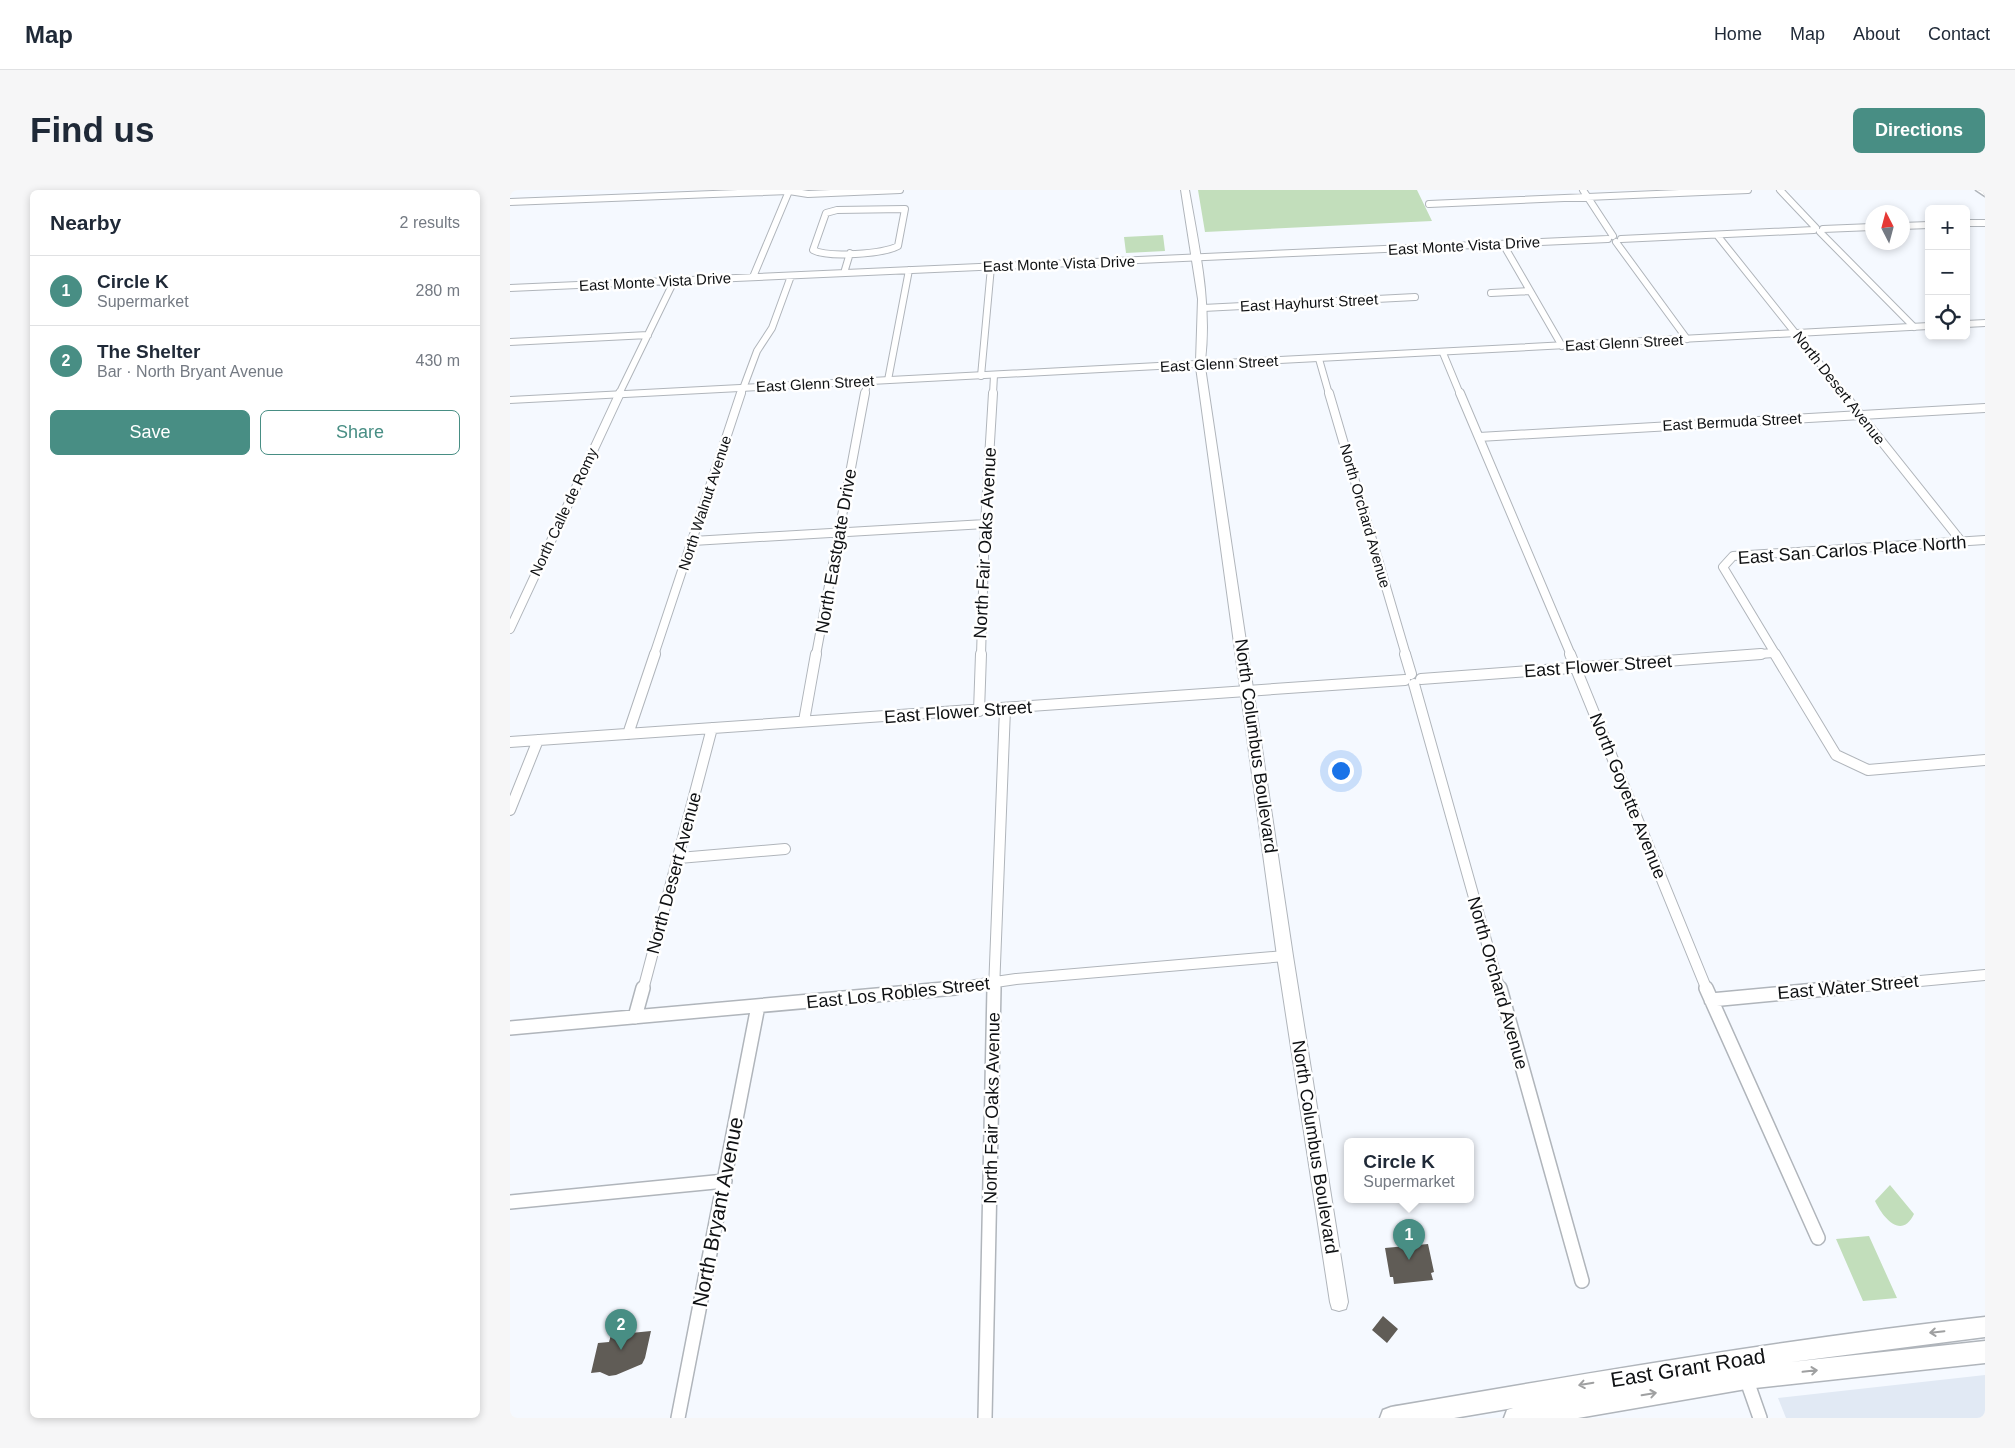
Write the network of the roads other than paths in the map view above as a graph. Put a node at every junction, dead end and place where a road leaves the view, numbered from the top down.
1 (580, 190) edge
2 (614, 190) edge
3 (665, 190) edge
4 (790, 190) edge
5 (900, 190) edge
6 (1186, 190) edge
7 (1583, 190) edge
8 (1748, 190) edge
9 (1780, 190) edge
10 (1980, 190) edge
11 (712, 192) edge
12 (1985, 194) edge
13 (661, 196) junction
14 (1588, 197) junction
15 (608, 198) junction
16 (574, 199) junction
17 (510, 202) edge
18 (1429, 204) dead end
19 (1970, 223) edge
20 (1985, 223) edge
21 (1925, 225) edge
22 (1910, 226) edge
23 (1865, 227) edge
24 (1818, 230) junction
25 (1717, 235) junction
26 (1615, 239) junction
27 (1502, 244) junction
28 (850, 253) junction
29 (1196, 258) junction
30 (991, 267) junction
31 (908, 270) junction
32 (844, 273) junction
33 (791, 276) junction
34 (754, 277) junction
35 (674, 281) junction
36 (510, 288) edge
37 (1530, 291) junction
38 (1491, 293) dead end
39 (1414, 297) dead end
40 (1203, 308) junction
41 (1970, 324) edge
42 (1985, 324) edge
43 (1925, 326) edge
44 (1914, 327) junction
45 (1797, 334) junction
46 (648, 335) junction
47 (1687, 339) junction
48 (510, 342) edge
49 (1562, 346) junction
50 (1443, 353) junction
51 (1320, 359) junction
52 (1200, 365) junction
53 (981, 376) junction
54 (994, 376) junction
55 (888, 380) junction
56 (867, 382) junction
57 (743, 388) junction
58 (618, 394) junction
59 (510, 400) edge
60 (1985, 408) edge
61 (1860, 415) junction
62 (1479, 437) junction
63 (985, 524) junction
64 (840, 533) junction
65 (1985, 540) edge
66 (693, 541) junction
67 (1961, 541) junction
68 (510, 629) edge
69 (1774, 652) junction
70 (1576, 668) junction
71 (1413, 679) junction
72 (1248, 692) junction
73 (1005, 709) junction
74 (979, 711) junction
75 (804, 721) junction
76 (712, 728) junction
77 (628, 734) junction
78 (538, 740) junction
79 (510, 742) edge
80 (1985, 760) edge
81 (510, 810) edge
82 (785, 849) dead end
83 (680, 858) junction
84 (1285, 956) junction
85 (1985, 975) edge
86 (994, 983) junction
87 (1711, 1000) junction
88 (758, 1006) junction
89 (635, 1018) junction
90 (510, 1028) edge
91 (725, 1181) junction
92 (510, 1202) edge
93 (1818, 1238) dead end
94 (1582, 1281) dead end
95 (1339, 1302) dead end
96 (1985, 1327) edge
97 (1985, 1352) edge
98 (1746, 1378) junction
99 (678, 1418) edge
100 (985, 1418) edge
101 (1392, 1418) edge
102 (1515, 1418) edge
103 (1760, 1418) edge

1 - 16 street
2 - 15 street
3 - 13 street
4 - 5 street
4 - 11 street
4 - 34 street
6 - 29 street, North Columbus Boulevard
7 - 14 street
8 - 14 street
9 - 24 street
10 - 12 main road
11 - 13 street
13 - 15 street
14 - 18 street
14 - 26 street
15 - 16 street
16 - 17 street
19 - 20 street
21 - 22 street
23 - 24 street, East Monte Vista Drive
24 - 25 street, East Monte Vista Drive
24 - 44 street
25 - 26 street, East Monte Vista Drive
25 - 45 street, North Desert Avenue
26 - 27 street, East Monte Vista Drive
26 - 47 street
27 - 29 street, East Monte Vista Drive
27 - 37 street
28 - 28 street
28 - 32 street
29 - 30 street, East Monte Vista Drive
29 - 40 street, North Columbus Boulevard
30 - 31 street, East Monte Vista Drive
30 - 53 street
31 - 32 street, East Monte Vista Drive
31 - 55 street
32 - 33 street, East Monte Vista Drive
33 - 34 street, East Monte Vista Drive
33 - 57 street, North Walnut Avenue
34 - 35 street, East Monte Vista Drive
35 - 36 street, East Monte Vista Drive
35 - 46 street, North Calle de Romy
37 - 38 street
37 - 49 street
39 - 40 street, East Hayhurst Street
40 - 52 street, North Columbus Boulevard
41 - 42 street
43 - 44 street, East Glenn Street
44 - 45 street, East Glenn Street
45 - 47 street, East Glenn Street
45 - 61 street, North Desert Avenue
46 - 48 street
46 - 58 street, North Calle de Romy
47 - 49 street, East Glenn Street
49 - 50 street, East Glenn Street
50 - 51 street, East Glenn Street
50 - 62 street, North Goyette Avenue
51 - 52 street, East Glenn Street
51 - 71 street, North Orchard Avenue
52 - 54 street, East Glenn Street
52 - 72 street, North Columbus Boulevard
53 - 54 street, East Glenn Street
53 - 55 street, East Glenn Street
54 - 63 street, North Fair Oaks Avenue
55 - 56 street, East Glenn Street
56 - 57 street, East Glenn Street
56 - 64 street, North Eastgate Drive
57 - 58 street, East Glenn Street
57 - 66 street, North Walnut Avenue
58 - 59 street, East Glenn Street
58 - 68 street, North Calle de Romy
60 - 61 street, East Bermuda Street
61 - 62 street, East Bermuda Street
61 - 67 street, North Desert Avenue
62 - 70 street, North Goyette Avenue
63 - 64 street
63 - 74 street, North Fair Oaks Avenue
64 - 66 street
64 - 75 street, North Eastgate Drive
65 - 67 street, East San Carlos Place North
66 - 77 street, North Walnut Avenue
67 - 69 street, East San Carlos Place North
69 - 70 street, East Flower Street
69 - 80 street
70 - 71 street, East Flower Street
70 - 87 street, North Goyette Avenue
71 - 72 street, East Flower Street
71 - 94 street, North Orchard Avenue
72 - 73 street, East Flower Street
72 - 84 street, North Columbus Boulevard
73 - 74 street, East Flower Street
73 - 86 street, North Fair Oaks Avenue
74 - 75 street, East Flower Street
75 - 76 street, East Flower Street
76 - 77 street, East Flower Street
76 - 83 street, North Desert Avenue
77 - 78 street, East Flower Street
78 - 79 street, East Flower Street
78 - 81 street
82 - 83 street
83 - 89 street, North Desert Avenue
84 - 86 street, East Los Robles Street
84 - 95 street, North Columbus Boulevard
85 - 87 street, East Water Street
86 - 88 street, East Los Robles Street
86 - 100 street, North Fair Oaks Avenue
87 - 93 street, North Goyette Avenue
88 - 89 street, East Los Robles Street
88 - 91 street, North Bryant Avenue
89 - 90 street, East Los Robles Street
91 - 92 street
91 - 99 street, North Bryant Avenue
96 -> 101 main road, East Grant Road
98 -> 97 main road, East Grant Road
102 -> 98 main road, East Grant Road
98 - 103 street

